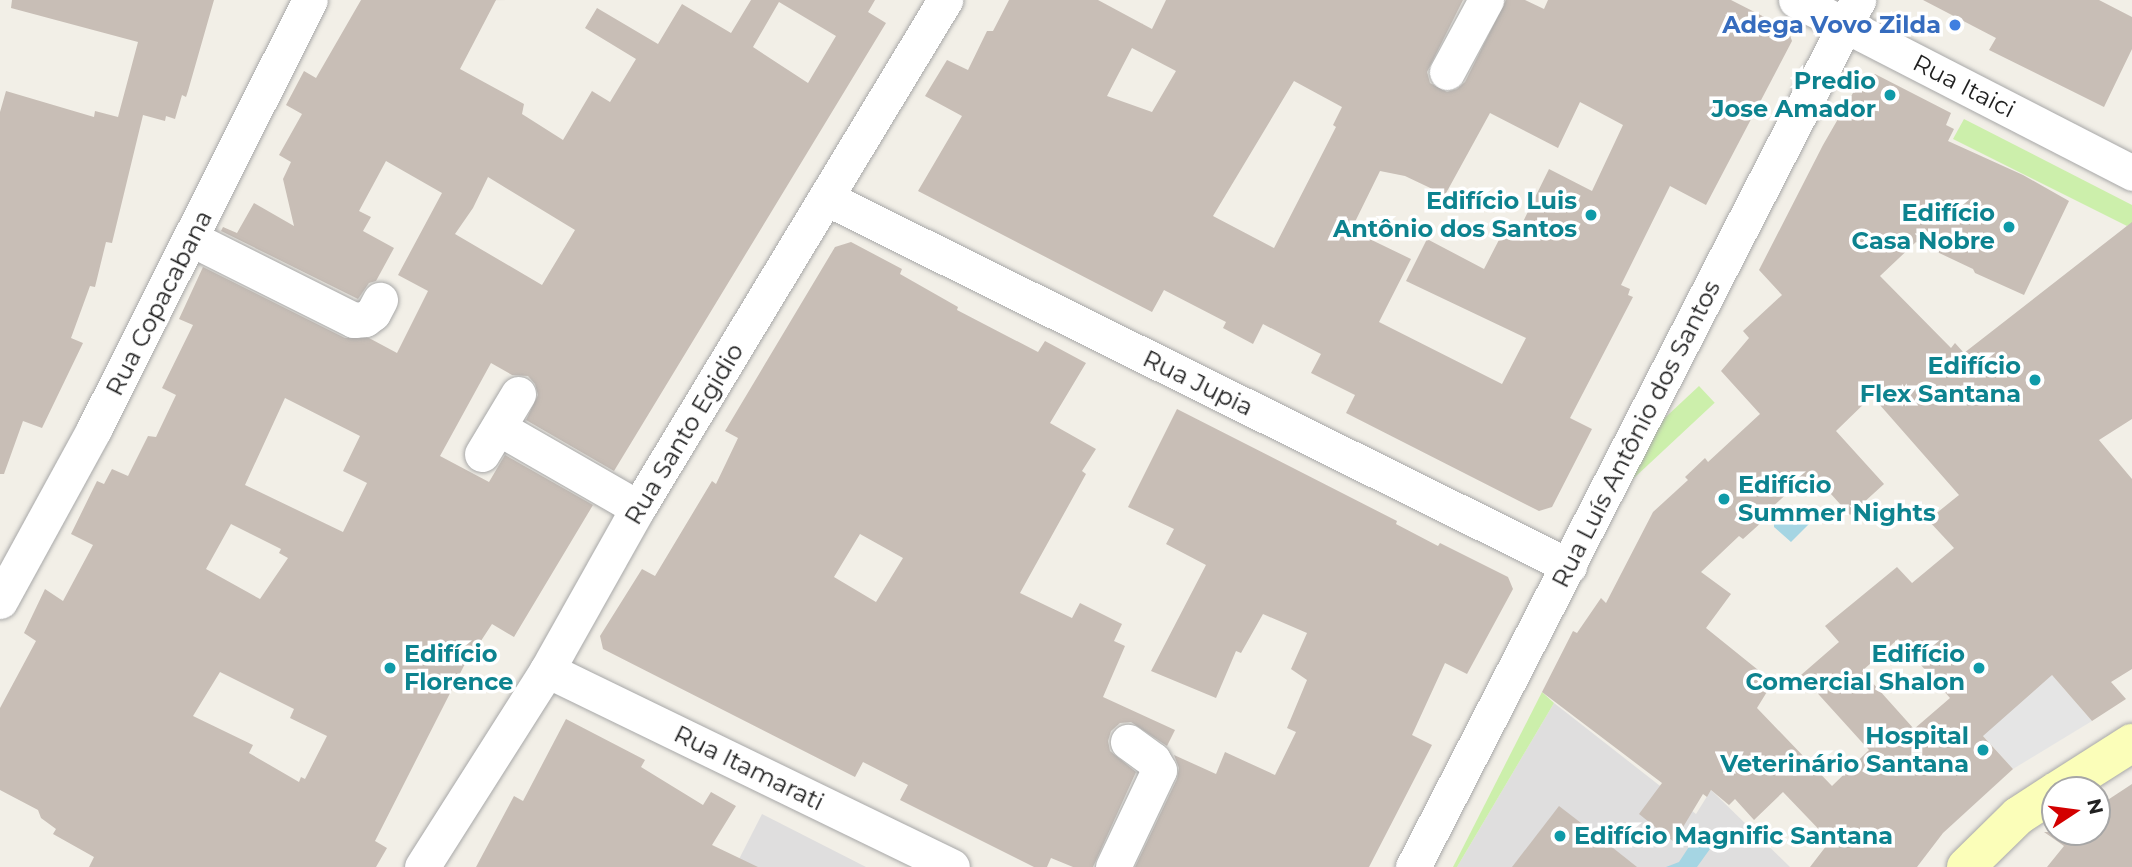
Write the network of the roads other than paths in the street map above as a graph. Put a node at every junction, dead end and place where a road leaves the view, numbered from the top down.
1 (310, 0) edge
2 (945, 0) edge
3 (1486, 0) edge
4 (1796, 0) edge
5 (1852, 13) edge
6 (1447, 72) dead end
7 (2132, 173) edge
8 (828, 199) junction
9 (192, 239) junction
10 (380, 300) dead end
11 (518, 394) dead end
12 (639, 508) junction
13 (1569, 566) junction
14 (0, 601) edge
15 (547, 670) junction
16 (1128, 742) dead end
17 (2132, 743) edge
18 (2080, 776) edge
19 (2041, 801) edge
20 (422, 867) edge
21 (952, 867) edge
22 (1113, 867) edge
23 (1413, 867) edge
24 (1966, 867) edge

1 - 9 street, Rua Copacabana
2 - 8 street, Rua Santo Egidio
3 - 6 street
4 - 5 street, Rua Itaici
5 - 7 street, Rua Itaici
5 - 13 street, Rua Luís Antônio dos Santos
8 - 12 street, Rua Santo Egidio
8 - 13 street, Rua Jupia
9 - 10 street
9 - 14 street, Rua Copacabana
11 - 12 street
12 - 15 street, Rua Santo Egidio
13 - 23 street, Rua Luís Antônio dos Santos
15 - 20 street, Rua Santo Egidio
15 - 21 street, Rua Itamarati
16 - 22 street
17 - 18 main road
19 - 24 main road

